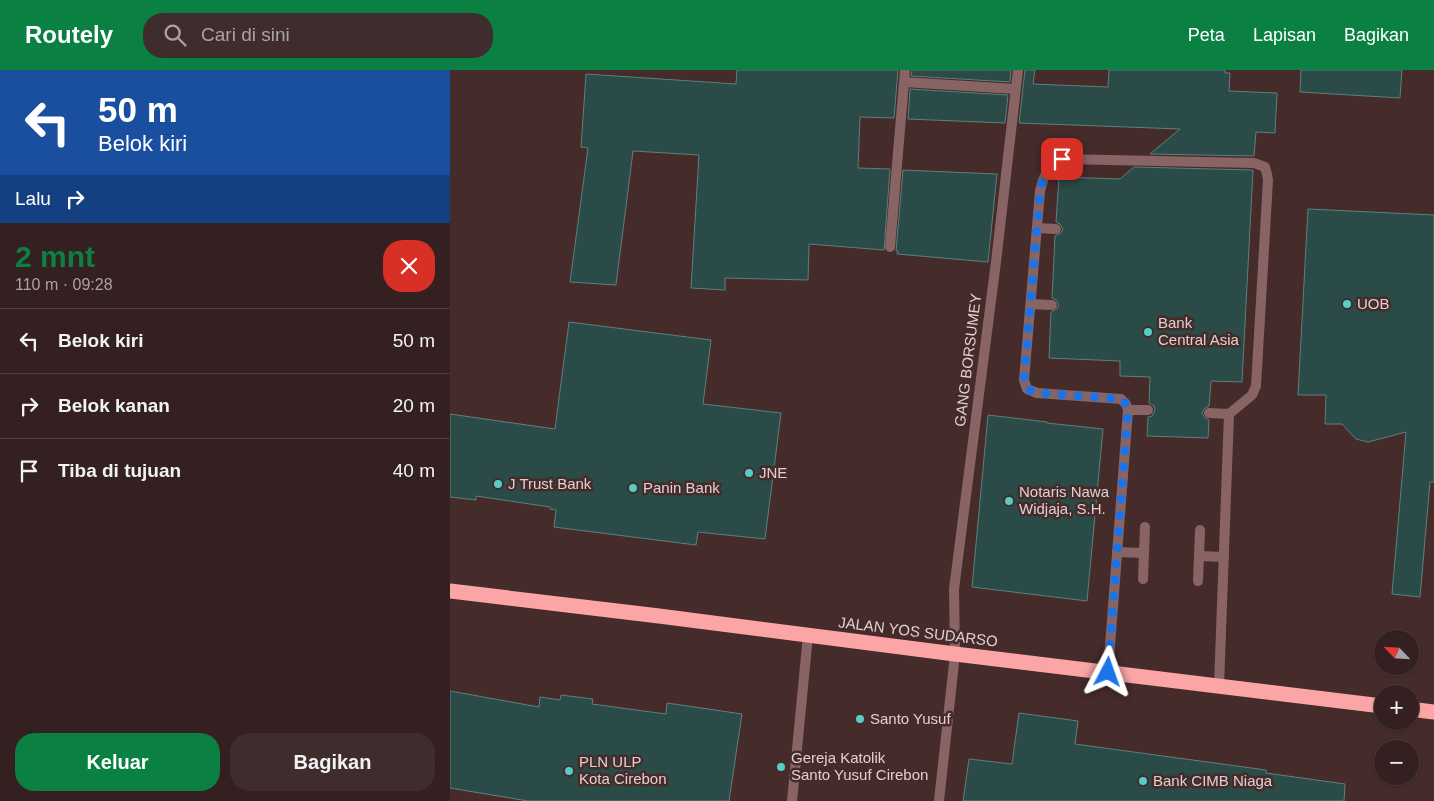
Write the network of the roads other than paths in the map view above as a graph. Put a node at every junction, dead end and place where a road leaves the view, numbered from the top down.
1 (905, 70) edge
2 (1018, 70) edge
3 (904, 82) junction
4 (1015, 89) junction
5 (1037, 228) junction
6 (1056, 229) dead end
7 (890, 246) dead end
8 (1031, 304) junction
9 (1052, 305) dead end
10 (1128, 410) junction
11 (1148, 410) dead end
12 (1209, 413) dead end
13 (1230, 414) junction
14 (1146, 527) dead end
15 (1200, 530) dead end
16 (1117, 552) junction
17 (1144, 553) junction
18 (1199, 556) junction
19 (1224, 557) junction
20 (1143, 579) dead end
21 (1198, 582) dead end
22 (450, 591) edge
23 (808, 635) junction
24 (955, 654) junction
25 (1108, 672) junction
26 (1218, 686) junction
27 (1374, 705) edge
28 (1419, 710) edge
29 (1434, 712) edge
30 (792, 801) edge
31 (939, 801) edge

1 - 3 street
2 - 4 street, GANG BORSUMEY
3 - 4 street
3 - 7 street
4 - 24 street, GANG BORSUMEY
5 - 6 street
5 - 8 street
5 - 13 street
8 - 9 street
8 - 10 street
10 - 11 street
10 - 16 street
12 - 13 street
13 - 19 street
14 - 17 street
15 - 18 street
16 - 17 street
16 - 25 street
17 - 20 street
18 - 19 street
18 - 21 street
19 - 26 street
22 - 23 highway, JALAN YOS SUDARSO
23 - 24 highway, JALAN YOS SUDARSO
23 - 30 street
24 - 25 highway, JALAN YOS SUDARSO
24 - 31 street, GANG BORSUMEY
25 - 26 highway, JALAN YOS SUDARSO
26 - 27 highway, JALAN YOS SUDARSO
28 - 29 highway

